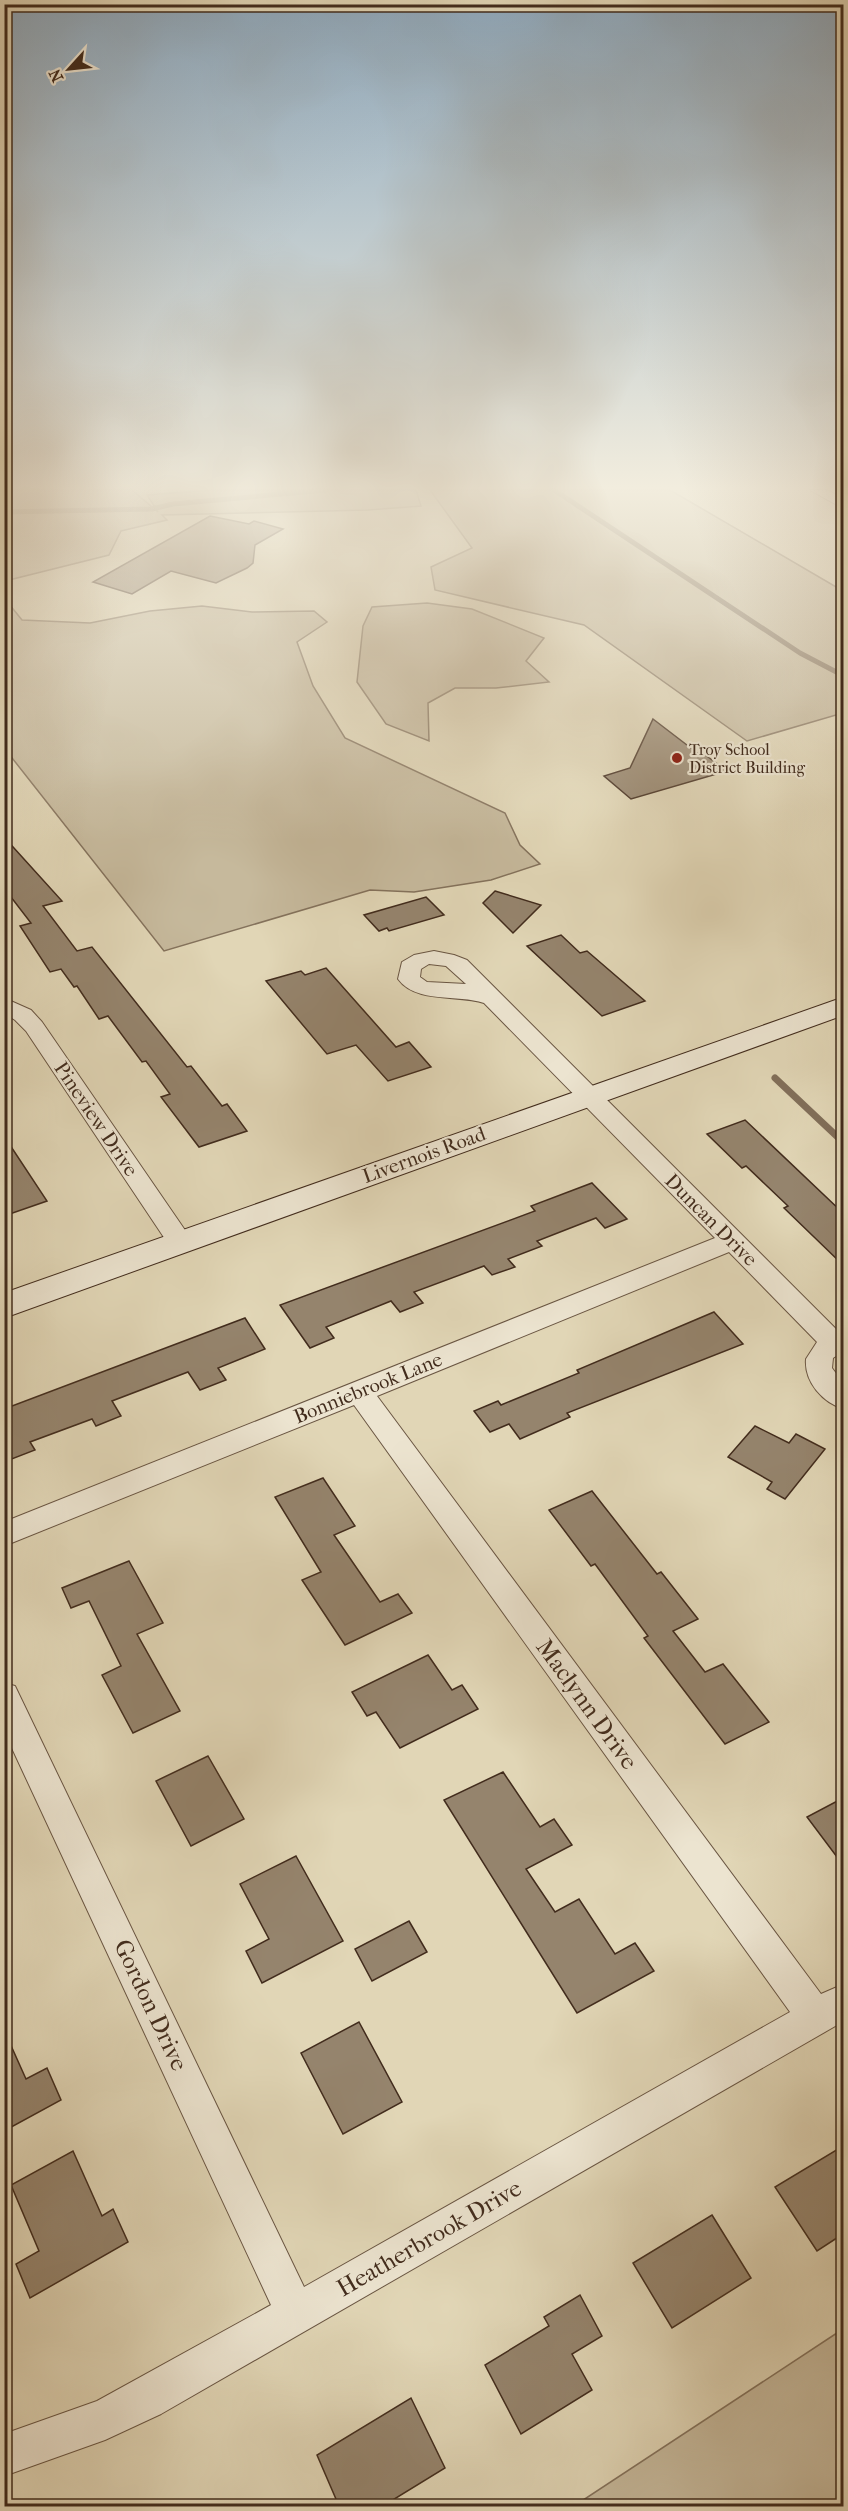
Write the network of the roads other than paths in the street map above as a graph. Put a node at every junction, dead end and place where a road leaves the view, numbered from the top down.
1 (491, 998) dead end
2 (4, 1004) edge
3 (843, 1005) edge
4 (590, 1096) junction
5 (732, 1240) junction
6 (180, 1242) junction
7 (4, 1306) edge
8 (838, 1342) edge
9 (359, 1392) junction
10 (843, 1399) edge
11 (4, 1536) edge
12 (4, 1696) edge
13 (830, 2009) edge
14 (296, 2314) junction
15 (4, 2455) edge

1 - 4 street, Duncan Drive
2 - 6 street, Pineview Drive
3 - 4 main road, Livernois Road
4 - 5 street, Duncan Drive
4 - 6 main road, Livernois Road
5 - 8 street, Duncan Drive
5 - 9 street, Bonniebrook Lane
6 - 7 main road, Livernois Road
8 - 10 street, Duncan Drive
9 - 11 street, Bonniebrook Lane
9 - 13 street, Maclynn Drive
12 - 14 street, Gordon Drive
13 - 14 street, Heatherbrook Drive
14 - 15 street, Heatherbrook Drive

